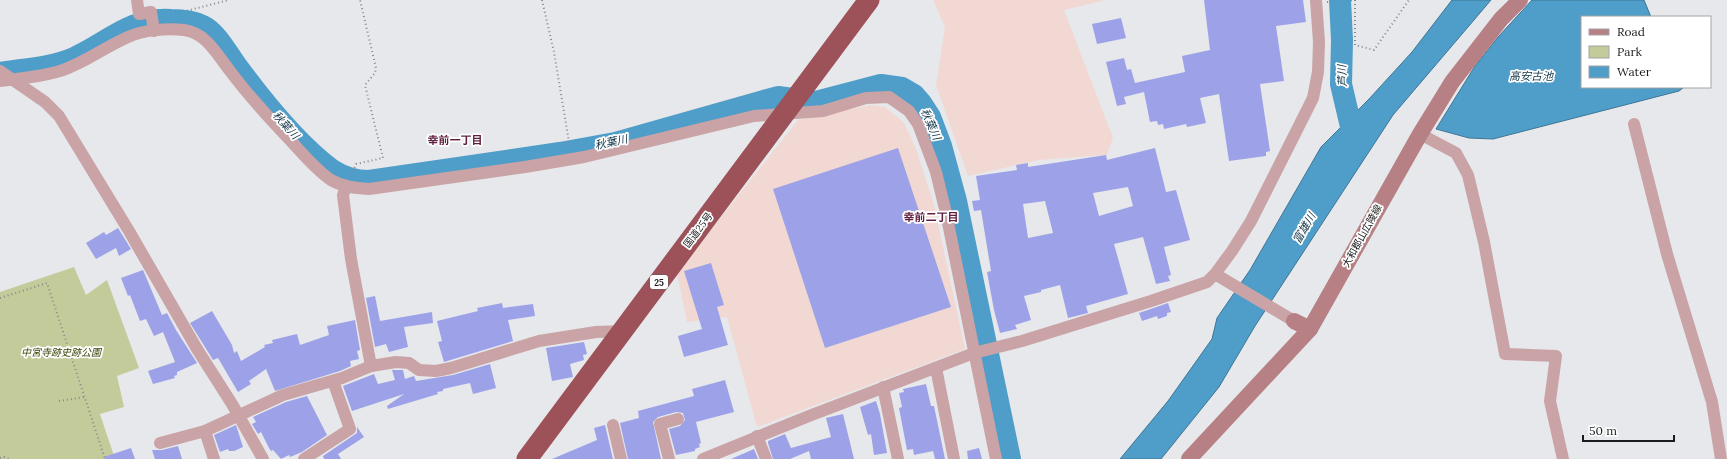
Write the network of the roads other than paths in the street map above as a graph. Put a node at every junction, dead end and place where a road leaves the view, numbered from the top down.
1 (137, 0) edge
2 (869, 0) edge
3 (1520, 0) edge
4 (1316, 1) edge
5 (154, 31) junction
6 (0, 71) edge
7 (5, 80) edge
8 (788, 109) junction
9 (1634, 124) dead end
10 (1420, 134) junction
11 (346, 187) junction
12 (1215, 274) junction
13 (1294, 321) joint
14 (1310, 329) junction
15 (623, 331) junction
16 (974, 353) junction
17 (371, 366) junction
18 (936, 368) junction
19 (333, 381) junction
20 (883, 387) junction
21 (239, 416) junction
22 (678, 419) dead end
23 (613, 425) dead end
24 (205, 431) junction
25 (757, 436) junction
26 (160, 443) dead end
27 (214, 459) edge
28 (263, 459) edge
29 (304, 459) edge
30 (527, 459) edge
31 (621, 459) edge
32 (669, 459) edge
33 (703, 459) edge
34 (766, 459) edge
35 (898, 459) edge
36 (954, 459) edge
37 (996, 459) edge
38 (1189, 459) edge
39 (1563, 459) edge
40 (1721, 459) edge

1 - 5 street
2 - 8 highway, 国道25号 / 25
3 - 10 main road, 大和郡山広陵線
4 - 12 street
5 - 7 street
5 - 11 street
6 - 7 street
7 - 21 street
8 - 11 street
8 - 15 highway, 国道25号 / 25
8 - 16 street
9 - 40 street
10 - 14 main road, 大和郡山広陵線
10 - 39 street
11 - 17 street
12 - 13 street
12 - 16 street
13 - 14 main road
14 - 38 main road, 大和郡山広陵線
15 - 17 street
15 - 30 highway, 国道25号 / 25
16 - 18 street
16 - 37 street
17 - 19 street
18 - 20 street
18 - 36 street
19 - 21 street
19 - 29 street
20 - 25 street
20 - 35 street
21 - 24 street
21 - 28 street
22 - 32 street
23 - 31 street
24 - 26 street
24 - 27 street
25 - 33 street
25 - 34 street

